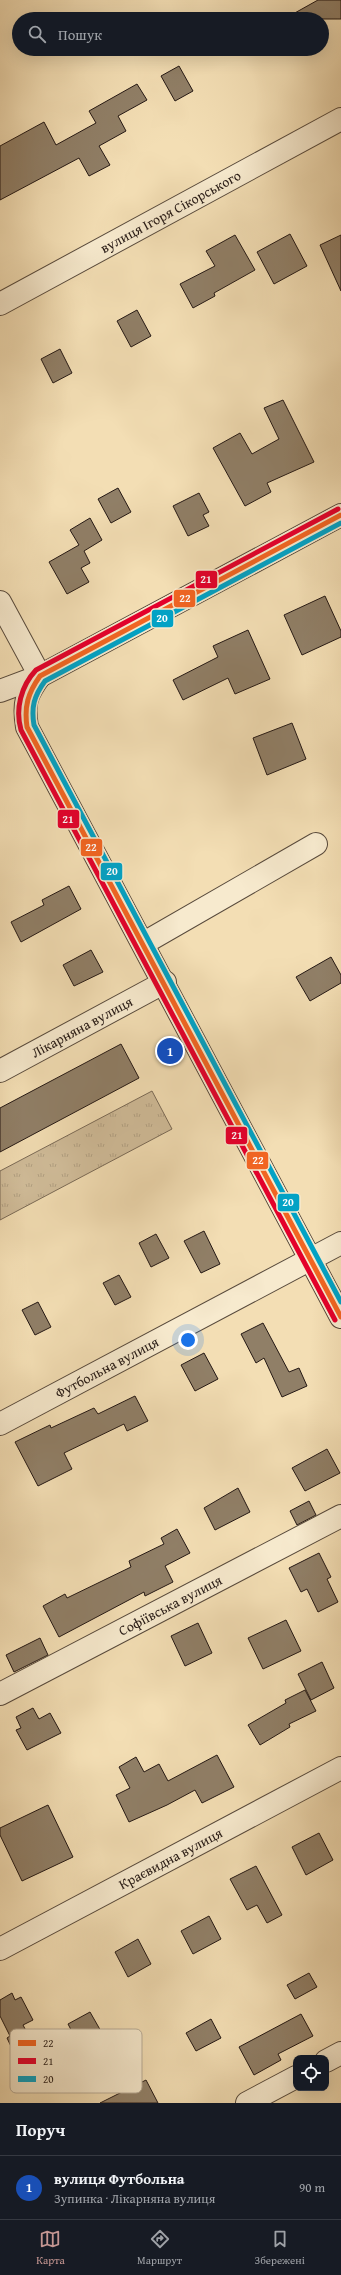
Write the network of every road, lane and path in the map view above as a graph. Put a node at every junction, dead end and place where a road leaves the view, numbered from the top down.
1 (341, 119) edge
2 (0, 304) edge
3 (341, 515) edge
4 (0, 602) edge
5 (40, 676) junction
6 (0, 691) edge
7 (316, 844) dead end
8 (144, 943) junction
9 (165, 982) junction
10 (0, 1071) edge
11 (341, 1243) edge
12 (310, 1259) junction
13 (341, 1317) edge
14 (0, 1424) edge
15 (341, 1516) edge
16 (0, 1694) edge
17 (341, 1768) edge
18 (0, 1949) edge
19 (341, 2053) edge
20 (329, 2059) edge
21 (293, 2079) edge
22 (247, 2103) edge

1 - 2 street, вулиця Ігоря Сікорського
3 - 5 street
4 - 5 street
5 - 6 street
5 - 8 street
7 - 8 street
8 - 9 street
9 - 10 street, Лікарняна вулиця
9 - 12 street
11 - 12 street, Футбольна вулиця
12 - 13 street
12 - 14 street, Футбольна вулиця
15 - 16 street, Софіївська вулиця
17 - 18 street, Краєвидна вулиця
19 - 20 street
21 - 22 street

